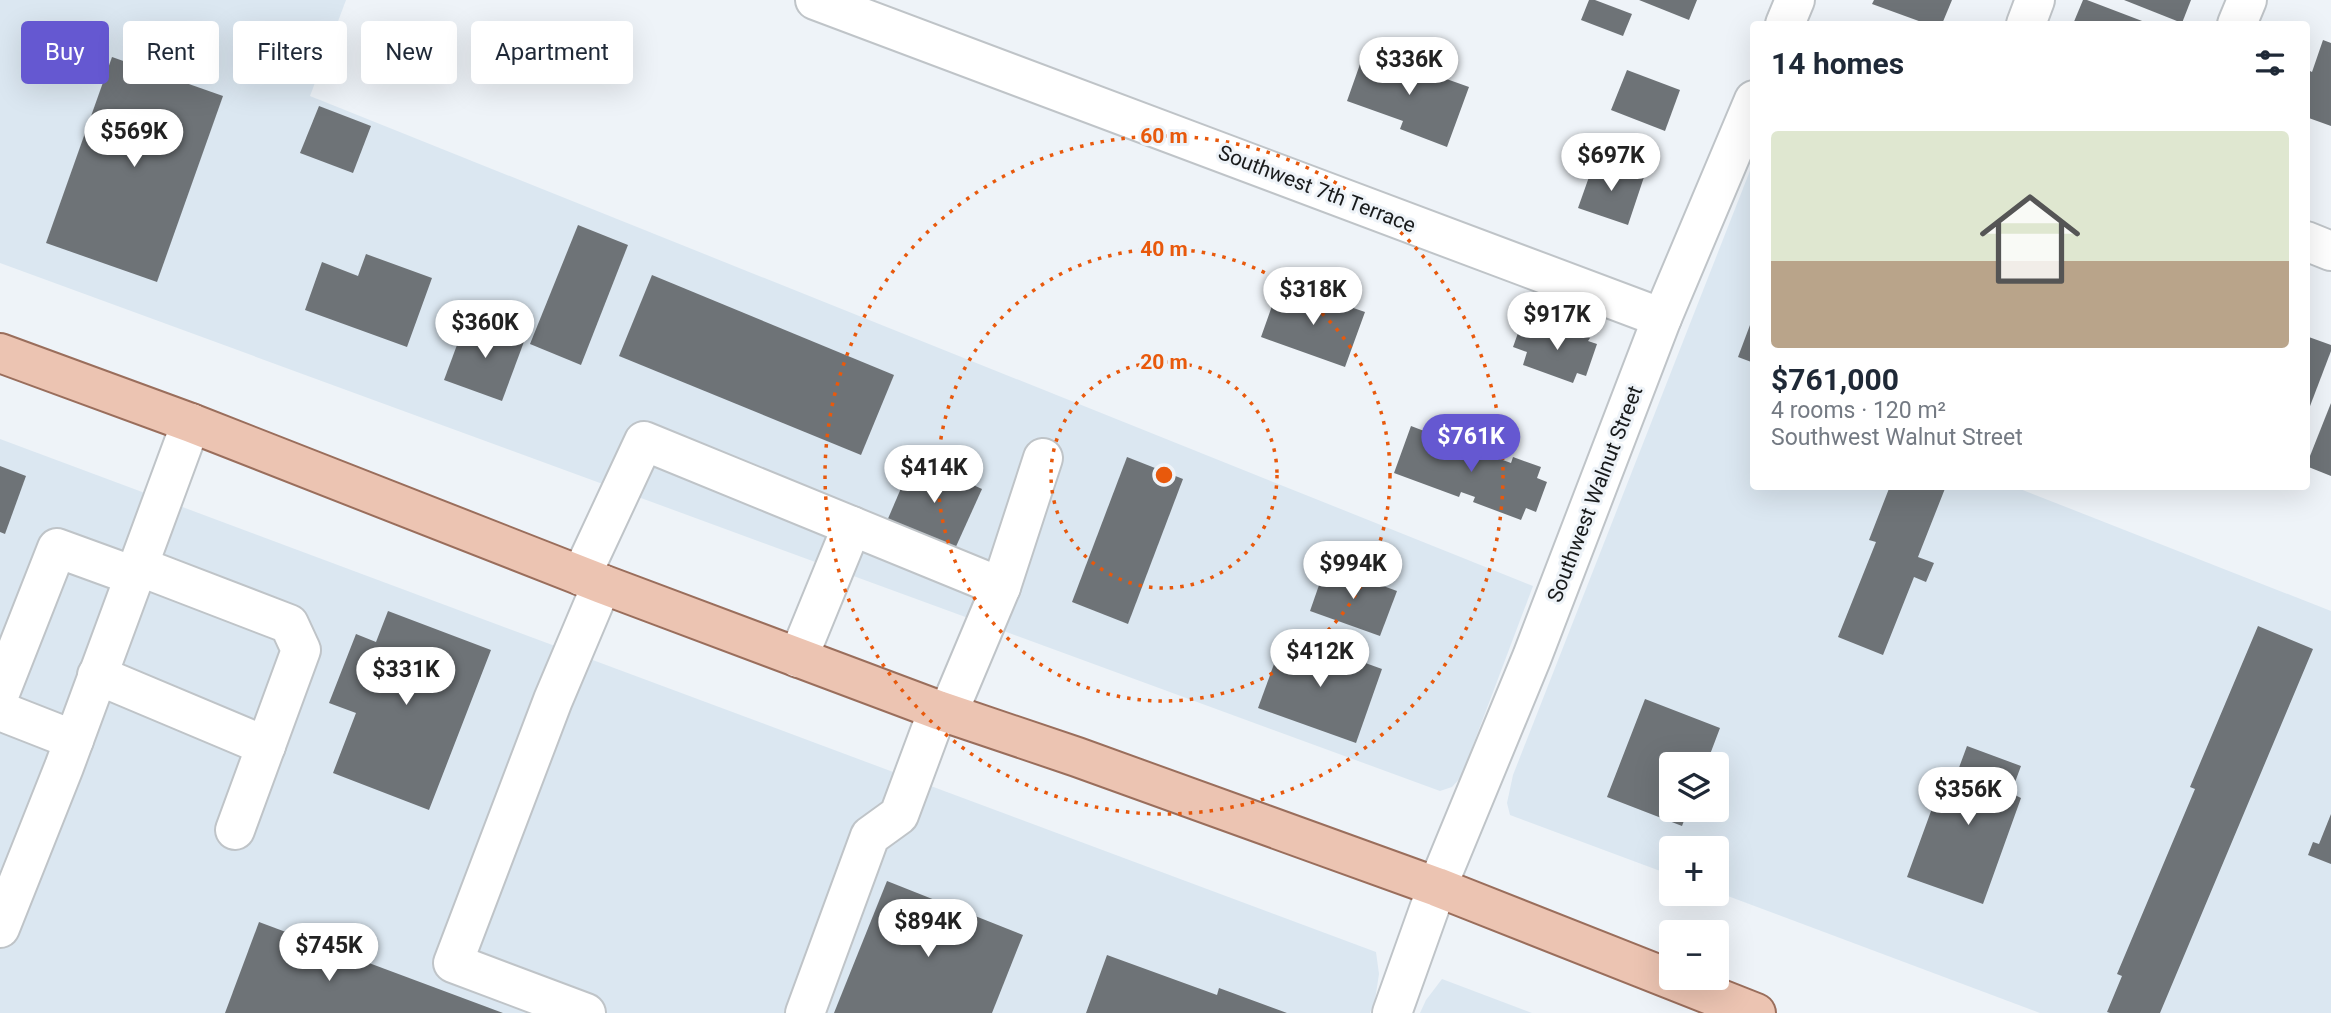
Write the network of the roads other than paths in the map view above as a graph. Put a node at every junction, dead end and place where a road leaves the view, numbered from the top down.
1 (815, 0) edge
2 (1795, 0) edge
3 (2035, 0) edge
4 (2247, 0) edge
5 (1786, 21) edge
6 (2027, 21) edge
7 (2238, 21) edge
8 (1750, 109) edge
9 (2310, 243) edge
10 (2331, 251) edge
11 (1662, 318) junction
12 (0, 353) edge
13 (191, 423) junction
14 (1044, 458) dead end
15 (852, 526) junction
16 (136, 571) junction
17 (592, 580) junction
18 (1001, 587) junction
19 (798, 658) junction
20 (97, 675) junction
21 (0, 694) edge
22 (0, 711) edge
23 (943, 712) junction
24 (74, 740) junction
25 (266, 746) junction
26 (235, 830) dead end
27 (1437, 887) junction
28 (0, 928) edge
29 (1751, 1012) edge
30 (586, 1013) edge
31 (805, 1013) edge
32 (1392, 1013) edge

1 - 11 street, Southwest 7th Terrace
2 - 5 street
3 - 6 street
4 - 7 street
8 - 11 street, Southwest Walnut Street
9 - 10 street
11 - 27 street, Southwest Walnut Street
12 - 13 main road
13 - 16 street
13 - 17 main road
14 - 18 street
15 - 17 street
15 - 18 street
15 - 19 street
16 - 20 street
16 - 21 street
16 - 25 street
17 - 19 main road
17 - 30 street
18 - 23 street
19 - 23 main road
20 - 24 street
20 - 25 street
22 - 24 street
23 - 27 main road
23 - 31 street
24 - 28 street
25 - 26 street
27 - 29 main road
27 - 32 street, Southwest Walnut Street

